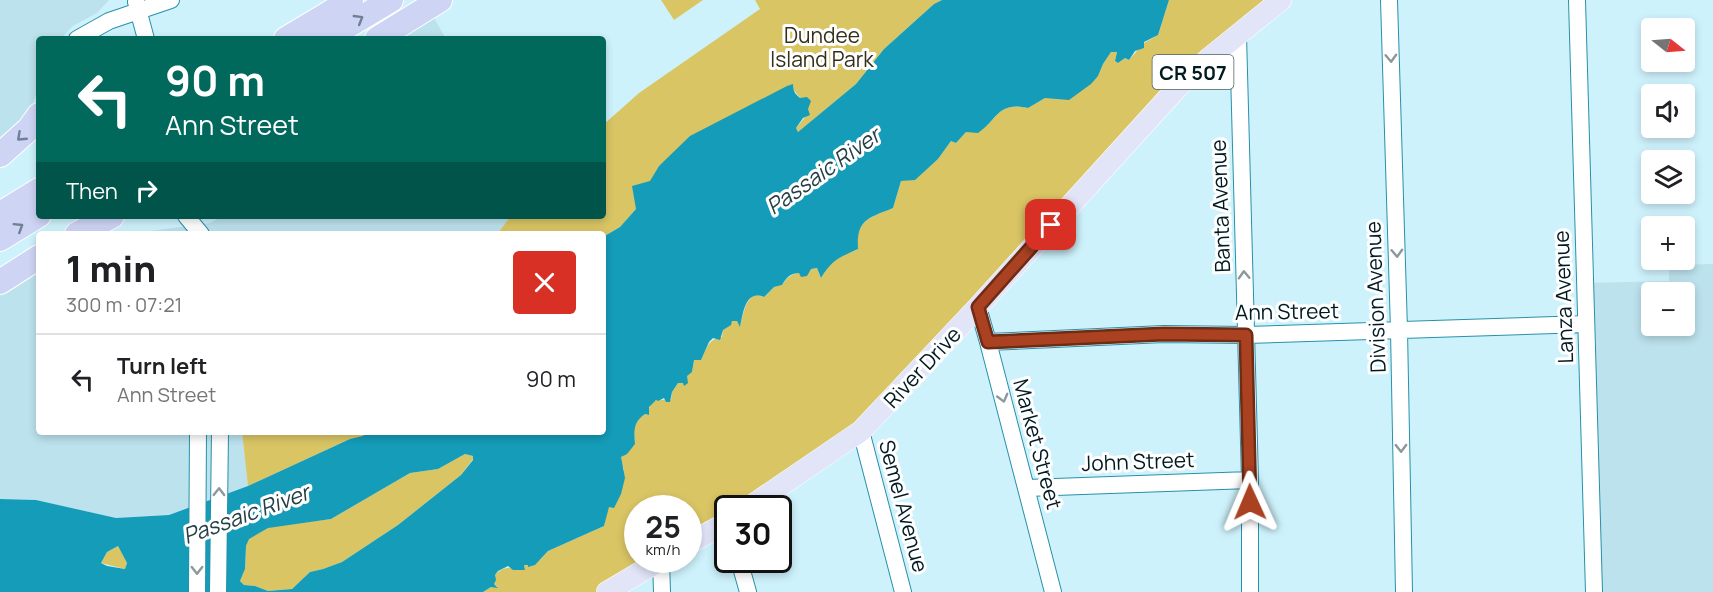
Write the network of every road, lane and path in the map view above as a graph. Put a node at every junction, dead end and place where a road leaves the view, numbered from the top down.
1 (171, 0) edge
2 (351, 0) edge
3 (391, 0) edge
4 (440, 0) edge
5 (1281, 0) edge
6 (1389, 0) edge
7 (1577, 0) edge
8 (137, 5) edge
9 (1238, 35) junction
10 (82, 36) edge
11 (145, 36) edge
12 (291, 36) edge
13 (331, 36) edge
14 (381, 36) edge
15 (36, 119) edge
16 (0, 155) edge
17 (36, 192) edge
18 (0, 214) edge
19 (36, 217) edge
20 (106, 219) edge
21 (83, 231) edge
22 (0, 239) edge
23 (36, 259) edge
24 (0, 282) edge
25 (978, 307) junction
26 (1586, 324) junction
27 (1399, 330) junction
28 (1246, 335) junction
29 (988, 342) junction
30 (861, 431) junction
31 (220, 435) edge
32 (198, 440) edge
33 (1250, 480) junction
34 (1027, 488) junction
35 (767, 495) edge
36 (639, 573) edge
37 (661, 573) edge
38 (743, 573) edge
39 (197, 592) edge
40 (218, 592) edge
41 (607, 592) edge
42 (662, 592) edge
43 (748, 592) edge
44 (903, 592) edge
45 (1053, 592) edge
46 (1250, 592) edge
47 (1404, 592) edge
48 (1594, 592) edge

1 - 8 street
2 - 12 highway
13 -> 3 highway
4 - 14 highway
5 - 9 main road, River Drive / CR 507
6 -> 27 street, Division Avenue
7 - 26 street, Lanza Avenue
8 - 10 street
8 - 11 street
9 - 25 main road, River Drive / CR 507
28 -> 9 street, Banta Avenue
15 -> 16 highway
17 - 18 highway
22 -> 19 highway
20 - 21 highway
23 - 24 highway
25 - 29 street, Market Street
25 - 30 main road, River Drive / CR 507
26 - 27 street, Ann Street
26 - 48 street, Lanza Avenue
27 - 28 street, Ann Street
27 -> 47 street, Division Avenue
28 - 29 street, Ann Street
28 - 33 street, Banta Avenue
29 -> 34 street, Market Street
30 - 35 main road, River Drive / CR 507
30 - 44 street, Semel Avenue
40 -> 31 street
32 -> 39 street
33 - 34 street, John Street
33 - 46 street, Banta Avenue
34 - 45 street, Market Street
36 - 41 main road
37 - 42 street
38 - 43 street

